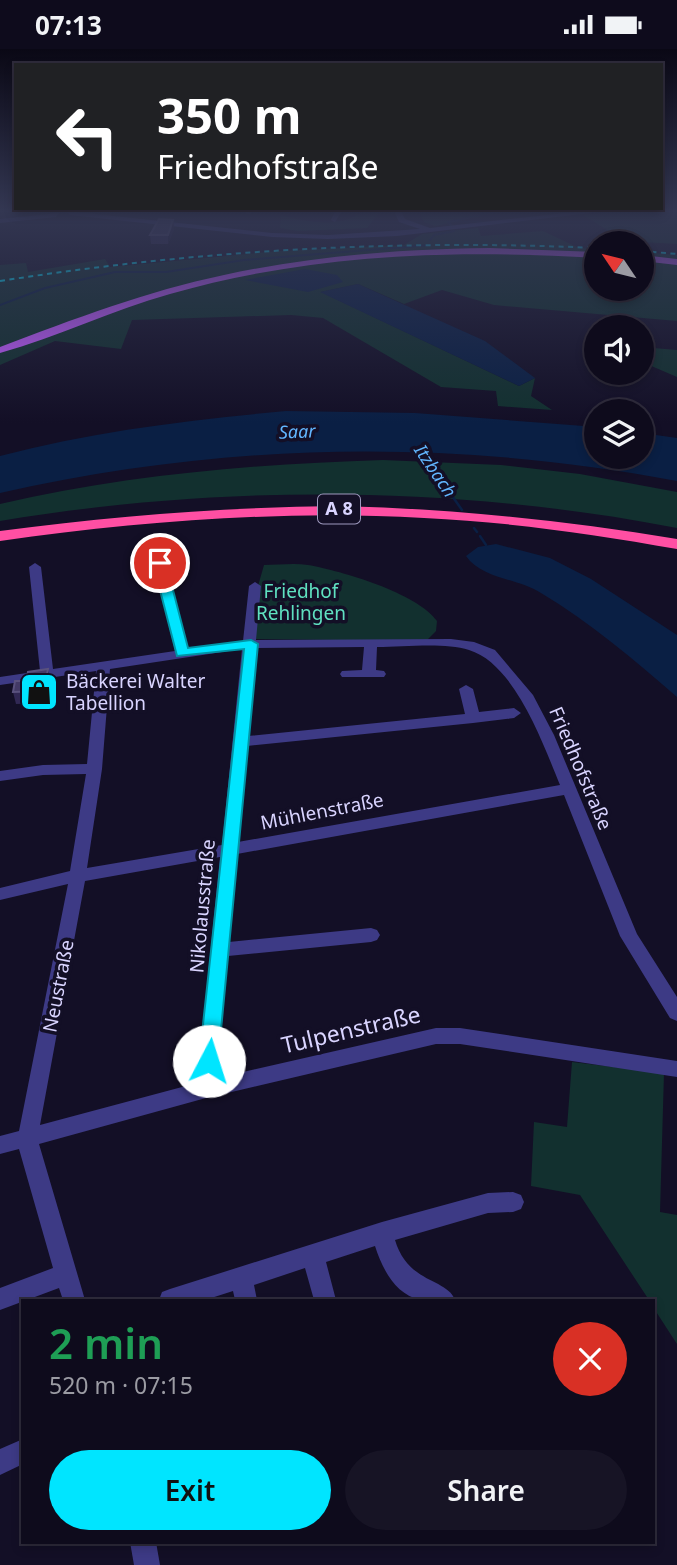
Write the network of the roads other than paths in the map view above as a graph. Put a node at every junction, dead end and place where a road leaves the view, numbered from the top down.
1 (213, 282) edge
2 (0, 350) edge
3 (0, 528) edge
4 (0, 536) edge
5 (677, 536) edge
6 (154, 540) dead end
7 (677, 544) edge
8 (35, 568) dead end
9 (255, 586) dead end
10 (371, 642) junction
11 (251, 644) junction
12 (182, 653) junction
13 (103, 665) junction
14 (47, 674) junction
15 (347, 674) dead end
16 (0, 681) edge
17 (466, 689) dead end
18 (514, 713) dead end
19 (473, 718) junction
20 (240, 742) junction
21 (94, 769) junction
22 (0, 776) edge
23 (569, 789) junction
24 (228, 850) junction
25 (78, 876) junction
26 (0, 894) edge
27 (371, 935) dead end
28 (219, 950) junction
29 (677, 1013) edge
30 (677, 1069) edge
31 (206, 1089) junction
32 (28, 1136) junction
33 (0, 1145) edge
34 (513, 1202) dead end
35 (382, 1233) junction
36 (313, 1255) junction
37 (66, 1274) junction
38 (241, 1277) junction
39 (0, 1299) edge
40 (74, 1299) edge
41 (173, 1299) edge
42 (246, 1299) edge
43 (325, 1299) edge
44 (442, 1299) edge
45 (21, 1452) edge
46 (0, 1462) edge
47 (143, 1544) edge
48 (147, 1565) edge

1 - 2 main road
3 - 5 highway, A 8
4 - 7 highway, A 8
6 - 12 street
8 - 14 street
9 - 11 street, Nikolausstraße
10 - 11 street, Friedhofstraße
10 - 15 street
10 - 23 street, Friedhofstraße
11 - 12 street, Friedhofstraße
11 - 20 street, Nikolausstraße
12 - 13 street, Friedhofstraße
13 - 14 street, Friedhofstraße
13 - 21 street, Neustraße
14 - 16 street, Friedhofstraße
17 - 19 street
18 - 19 street
19 - 20 street
20 - 24 street, Nikolausstraße
21 - 22 street
21 - 25 street, Neustraße
23 - 24 street, Mühlenstraße
23 - 29 street, Friedhofstraße
24 - 25 street, Mühlenstraße
24 - 28 street, Nikolausstraße
25 - 26 street, Mühlenstraße
25 - 32 street, Neustraße
27 - 28 street
28 - 31 street, Nikolausstraße
30 - 31 street, Tulpenstraße
31 - 32 street, Tulpenstraße
32 - 33 street, Tulpenstraße
32 - 37 street, Neustraße
34 - 35 street
35 - 36 street
35 - 44 street
36 - 38 street
36 - 43 street
37 - 39 street
37 - 40 street, Neustraße
38 - 41 street
38 - 42 street
45 - 46 street
47 - 48 street

